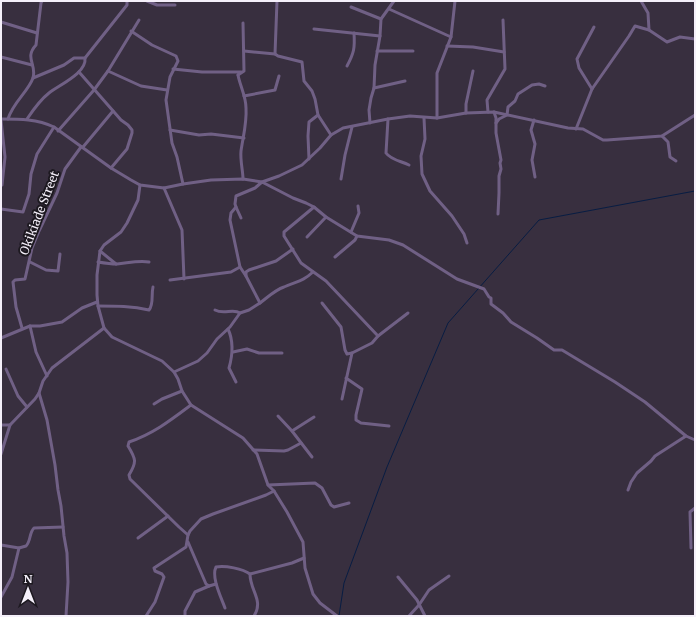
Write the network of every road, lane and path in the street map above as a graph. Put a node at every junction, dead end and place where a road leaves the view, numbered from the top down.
1 (42, 1) edge
2 (147, 1) edge
3 (277, 1) edge
4 (394, 1) edge
5 (455, 1) edge
6 (641, 1) edge
7 (128, 2) edge
8 (175, 5) dead end
9 (351, 7) dead end
10 (389, 9) junction
11 (381, 19) junction
12 (139, 20) dead end
13 (503, 20) dead end
14 (1, 22) edge
15 (243, 23) dead end
16 (594, 27) dead end
17 (314, 29) dead end
18 (649, 30) junction
19 (131, 32) junction
20 (37, 33) junction
21 (354, 33) junction
22 (380, 36) junction
23 (451, 37) junction
24 (695, 39) edge
25 (447, 46) junction
26 (244, 51) junction
27 (377, 51) junction
28 (413, 51) dead end
29 (504, 52) junction
30 (275, 54) junction
31 (1, 57) edge
32 (85, 58) junction
33 (32, 65) junction
34 (347, 66) dead end
35 (173, 69) junction
36 (108, 71) junction
37 (473, 71) dead end
38 (79, 72) junction
39 (238, 75) junction
40 (279, 76) dead end
41 (33, 78) junction
42 (405, 81) dead end
43 (545, 86) dead end
44 (374, 88) junction
45 (592, 89) junction
46 (94, 90) junction
47 (167, 90) junction
48 (244, 96) junction
49 (113, 111) junction
50 (488, 112) junction
51 (494, 112) junction
52 (466, 113) junction
53 (318, 115) junction
54 (507, 115) junction
55 (695, 115) edge
56 (424, 118) junction
57 (437, 118) junction
58 (1, 119) edge
59 (8, 119) junction
60 (27, 119) junction
61 (388, 119) junction
62 (534, 120) junction
63 (370, 123) junction
64 (496, 123) junction
65 (54, 127) junction
66 (352, 127) junction
67 (576, 129) junction
68 (170, 130) junction
69 (58, 131) junction
70 (331, 135) junction
71 (662, 136) junction
72 (244, 138) junction
73 (82, 147) junction
74 (309, 159) junction
75 (676, 161) dead end
76 (409, 165) dead end
77 (111, 168) junction
78 (536, 177) dead end
79 (341, 179) dead end
80 (243, 180) junction
81 (262, 182) junction
82 (183, 184) junction
83 (2, 185) dead end
84 (140, 185) junction
85 (164, 188) junction
86 (358, 206) dead end
87 (236, 207) junction
88 (314, 207) junction
89 (1, 210) edge
90 (498, 214) dead end
91 (326, 217) junction
92 (242, 218) dead end
93 (351, 232) junction
94 (357, 236) junction
95 (307, 237) dead end
96 (467, 243) dead end
97 (293, 248) junction
98 (100, 251) junction
99 (60, 254) dead end
100 (336, 257) dead end
101 (30, 262) junction
102 (98, 262) junction
103 (149, 262) dead end
104 (116, 264) junction
105 (240, 267) junction
106 (313, 272) junction
107 (246, 276) junction
108 (184, 279) junction
109 (170, 280) dead end
110 (153, 287) dead end
111 (260, 303) junction
112 (322, 303) dead end
113 (98, 304) junction
114 (215, 310) dead end
115 (240, 313) junction
116 (408, 313) dead end
117 (30, 326) junction
118 (22, 328) junction
119 (104, 328) junction
120 (228, 329) junction
121 (378, 336) junction
122 (1, 338) edge
123 (233, 352) junction
124 (282, 353) dead end
125 (352, 353) junction
126 (6, 369) dead end
127 (174, 372) junction
128 (47, 376) junction
129 (346, 378) junction
130 (236, 382) dead end
131 (182, 391) junction
132 (39, 393) junction
133 (342, 399) dead end
134 (154, 404) dead end
135 (191, 405) junction
136 (27, 407) junction
137 (278, 416) dead end
138 (314, 417) dead end
139 (1, 425) edge
140 (10, 425) junction
141 (389, 426) dead end
142 (292, 431) junction
143 (686, 436) junction
144 (695, 440) edge
145 (301, 443) junction
146 (253, 450) junction
147 (1, 454) edge
148 (312, 457) dead end
149 (268, 485) junction
150 (628, 490) dead end
151 (274, 491) junction
152 (349, 503) dead end
153 (695, 508) edge
154 (168, 516) junction
155 (63, 527) junction
156 (188, 535) junction
157 (138, 538) dead end
158 (188, 542) junction
159 (1, 545) edge
160 (20, 548) junction
161 (691, 548) dead end
162 (304, 558) junction
163 (250, 574) junction
164 (449, 576) dead end
165 (398, 577) dead end
166 (216, 584) junction
167 (209, 586) junction
168 (1, 597) edge
169 (419, 605) junction
170 (225, 608) dead end
171 (66, 616) edge
172 (146, 616) edge
173 (185, 616) edge
174 (254, 616) edge
175 (337, 616) edge
176 (409, 616) edge
177 (425, 616) edge

1 - 20 street
2 - 8 street
3 - 30 street
4 - 10 street
5 - 23 street
6 - 18 street
7 - 32 street
9 - 11 street
10 - 11 street
10 - 23 street
11 - 22 street
12 - 19 street
13 - 29 street
14 - 20 street
15 - 26 street
16 - 45 street
17 - 21 street
18 - 24 street
18 - 45 street
19 - 35 street
19 - 36 street
20 - 33 street
21 - 22 street
21 - 34 street
22 - 27 street
23 - 25 street
25 - 29 street
25 - 57 street
26 - 30 street
26 - 39 street
27 - 28 street
27 - 44 street
29 - 50 street
30 - 53 street
31 - 33 street
32 - 38 street
32 - 41 street
33 - 41 street
35 - 39 street
35 - 47 street
36 - 46 street
36 - 47 street
37 - 52 street
38 - 46 street
38 - 60 street
39 - 48 street
40 - 48 street
41 - 59 street
42 - 44 street
43 - 54 street
44 - 63 street
45 - 67 street
46 - 49 street
46 - 69 street
47 - 68 street
48 - 72 street
49 - 73 street, Okikiade Street
49 - 77 street
50 - 51 street
50 - 52 street
51 - 54 street
51 - 64 street
52 - 57 street
53 - 70 street
53 - 74 street
54 - 62 street
54 - 64 street
55 - 71 street
56 - 57 street
56 - 61 street
56 - 96 street
58 - 59 street
58 - 83 street
59 - 60 street
60 - 65 street
61 - 63 street
61 - 76 street
62 - 67 street
62 - 78 street
63 - 66 street
64 - 90 street
65 - 69 street
65 - 89 street
66 - 70 street
66 - 79 street
67 - 71 street
68 - 72 street
68 - 82 street
69 - 73 street
70 - 74 street
71 - 75 street
72 - 80 street
73 - 77 street
73 - 101 street, Okikiade Street
74 - 81 street
77 - 84 street
80 - 81 street
80 - 82 street
81 - 87 street
81 - 88 street
82 - 85 street
84 - 85 street
84 - 98 street
85 - 108 street
86 - 93 street
87 - 92 street
87 - 105 street
88 - 91 street
88 - 97 street
91 - 93 street
91 - 95 street
93 - 94 street
94 - 100 street
94 - 143 street
97 - 106 street
97 - 107 street
98 - 102 street
98 - 104 street
99 - 101 street
101 - 118 street, Okikiade Street
102 - 104 street
102 - 113 street
103 - 104 street
105 - 107 street
105 - 108 street
106 - 111 street
106 - 121 street
107 - 111 street
108 - 109 street
110 - 113 street
111 - 115 street
112 - 125 street
113 - 117 street
113 - 119 street
114 - 115 street
115 - 120 street
116 - 121 street
117 - 118 street
117 - 128 street
118 - 122 street
119 - 127 street
119 - 128 street
120 - 123 street
120 - 127 street
121 - 125 street
123 - 124 street
123 - 130 street
125 - 129 street
126 - 136 street
127 - 131 street
128 - 132 street
129 - 133 street
129 - 141 street
131 - 134 street
131 - 135 street
132 - 136 street
132 - 155 street
135 - 146 street
135 - 154 street
136 - 140 street
137 - 142 street
138 - 142 street
139 - 140 street
140 - 147 street
142 - 145 street
143 - 144 street
143 - 150 street
145 - 146 street
145 - 148 street
146 - 149 street
149 - 151 street
149 - 152 street
151 - 156 street
151 - 162 street
153 - 161 street
154 - 156 street
154 - 157 street
155 - 160 street
155 - 171 street
156 - 158 street
158 - 167 street
158 - 172 street
159 - 160 street
160 - 168 street
162 - 163 street
162 - 175 street
163 - 166 street
163 - 174 street
164 - 169 street
165 - 169 street
166 - 167 street
166 - 170 street
167 - 173 street
169 - 176 street
169 - 177 street

